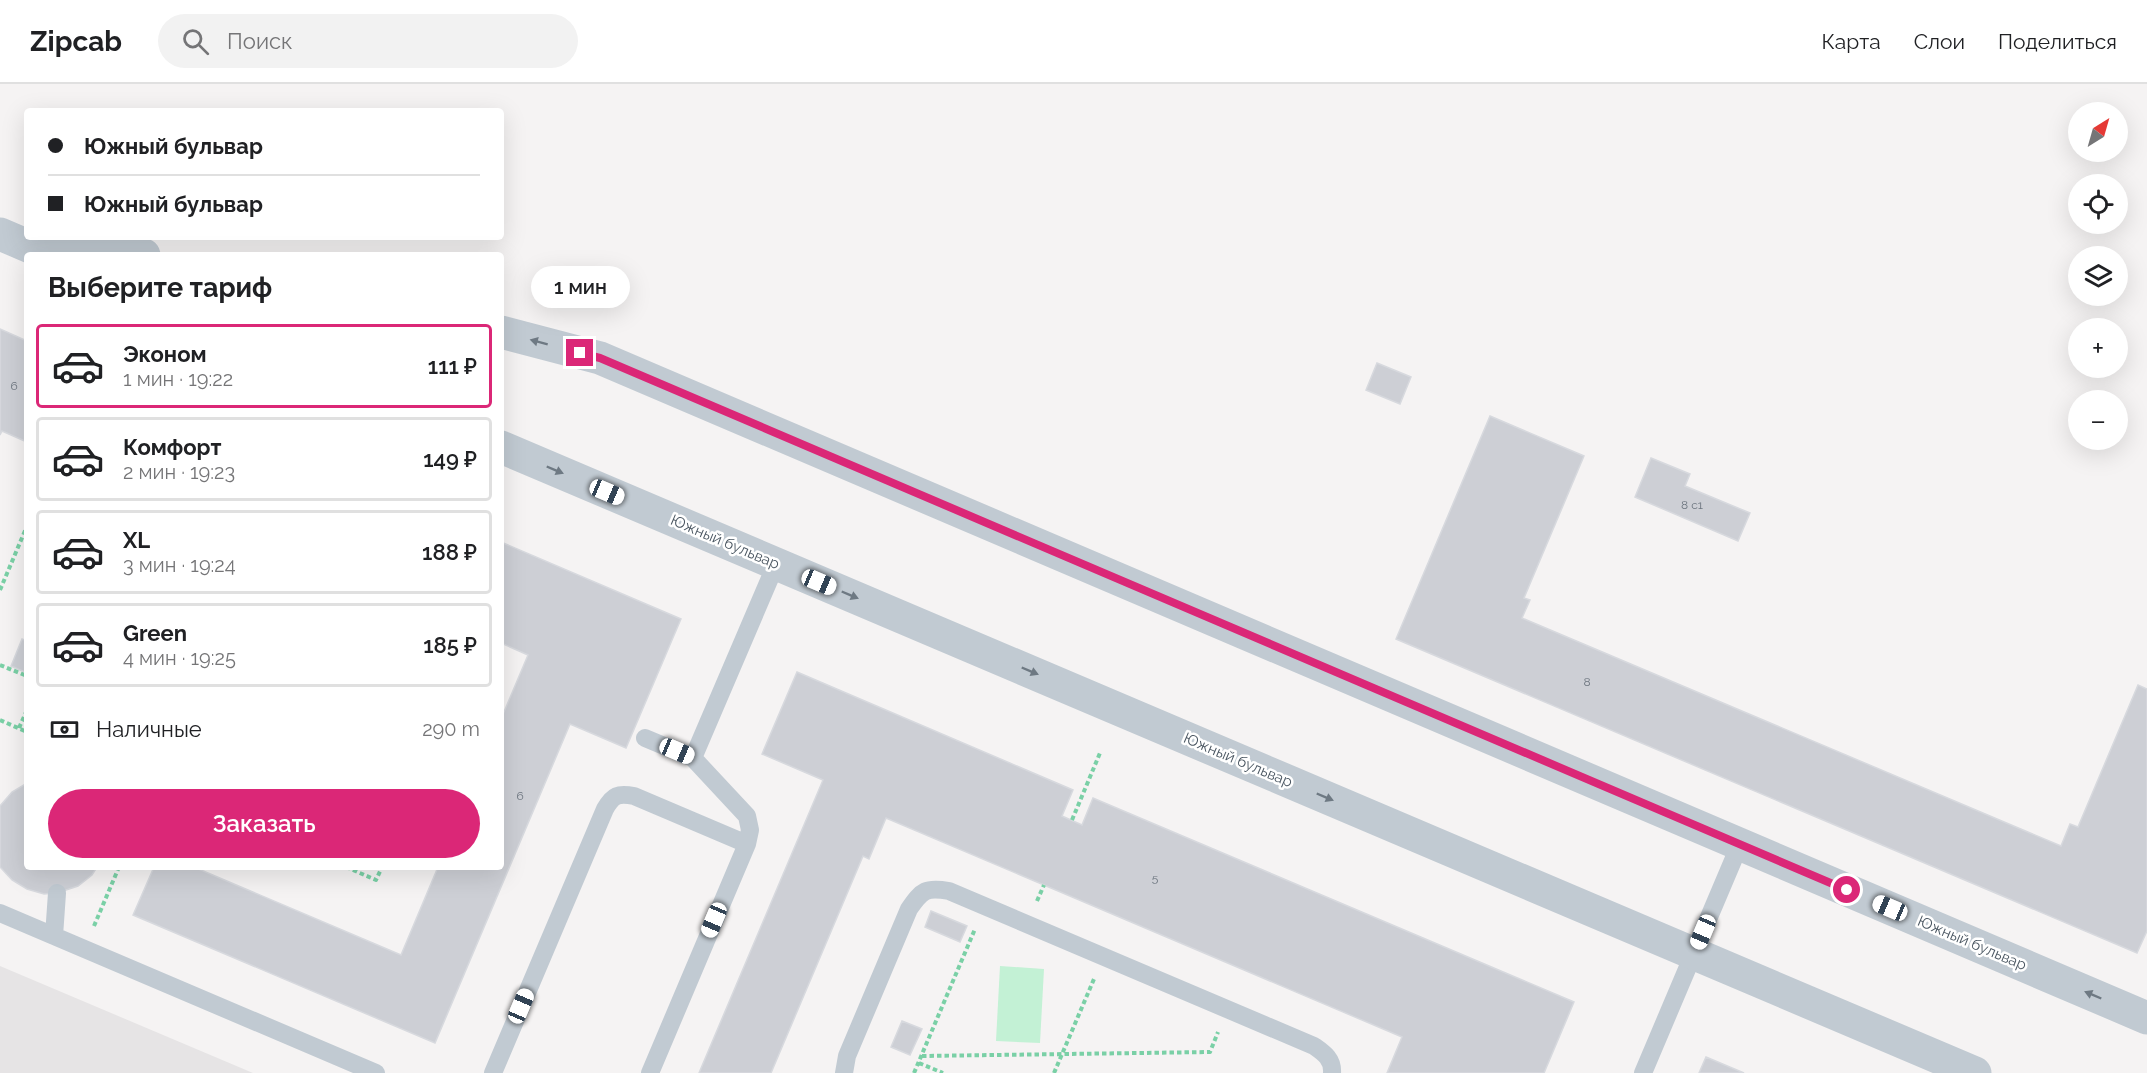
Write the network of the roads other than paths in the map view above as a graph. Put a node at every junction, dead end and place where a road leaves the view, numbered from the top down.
1 (0, 230) edge
2 (0, 234) edge
3 (24, 234) edge
4 (59, 240) edge
5 (42, 252) edge
6 (127, 252) edge
7 (504, 333) edge
8 (504, 448) edge
9 (776, 564) junction
10 (645, 738) dead end
11 (693, 758) junction
12 (747, 844) junction
13 (1740, 844) junction
14 (57, 893) dead end
15 (0, 913) edge
16 (54, 936) junction
17 (1694, 954) junction
18 (2147, 1018) edge
19 (376, 1073) edge
20 (493, 1073) edge
21 (650, 1073) edge
22 (844, 1073) edge
23 (1332, 1073) edge
24 (1643, 1073) edge
25 (1975, 1073) edge

1 - 3 street
2 - 5 street
4 - 6 street
13 -> 7 street, Южный бульвар
8 -> 9 street, Южный бульвар
9 - 11 lane
9 -> 17 street, Южный бульвар
10 - 11 lane
11 - 12 lane
12 - 20 lane
12 - 21 lane
13 - 17 lane
18 -> 13 street, Южный бульвар
14 - 16 lane
15 - 16 lane
16 - 19 lane
17 - 24 lane
17 - 25 street, Южный бульвар
22 - 23 lane

